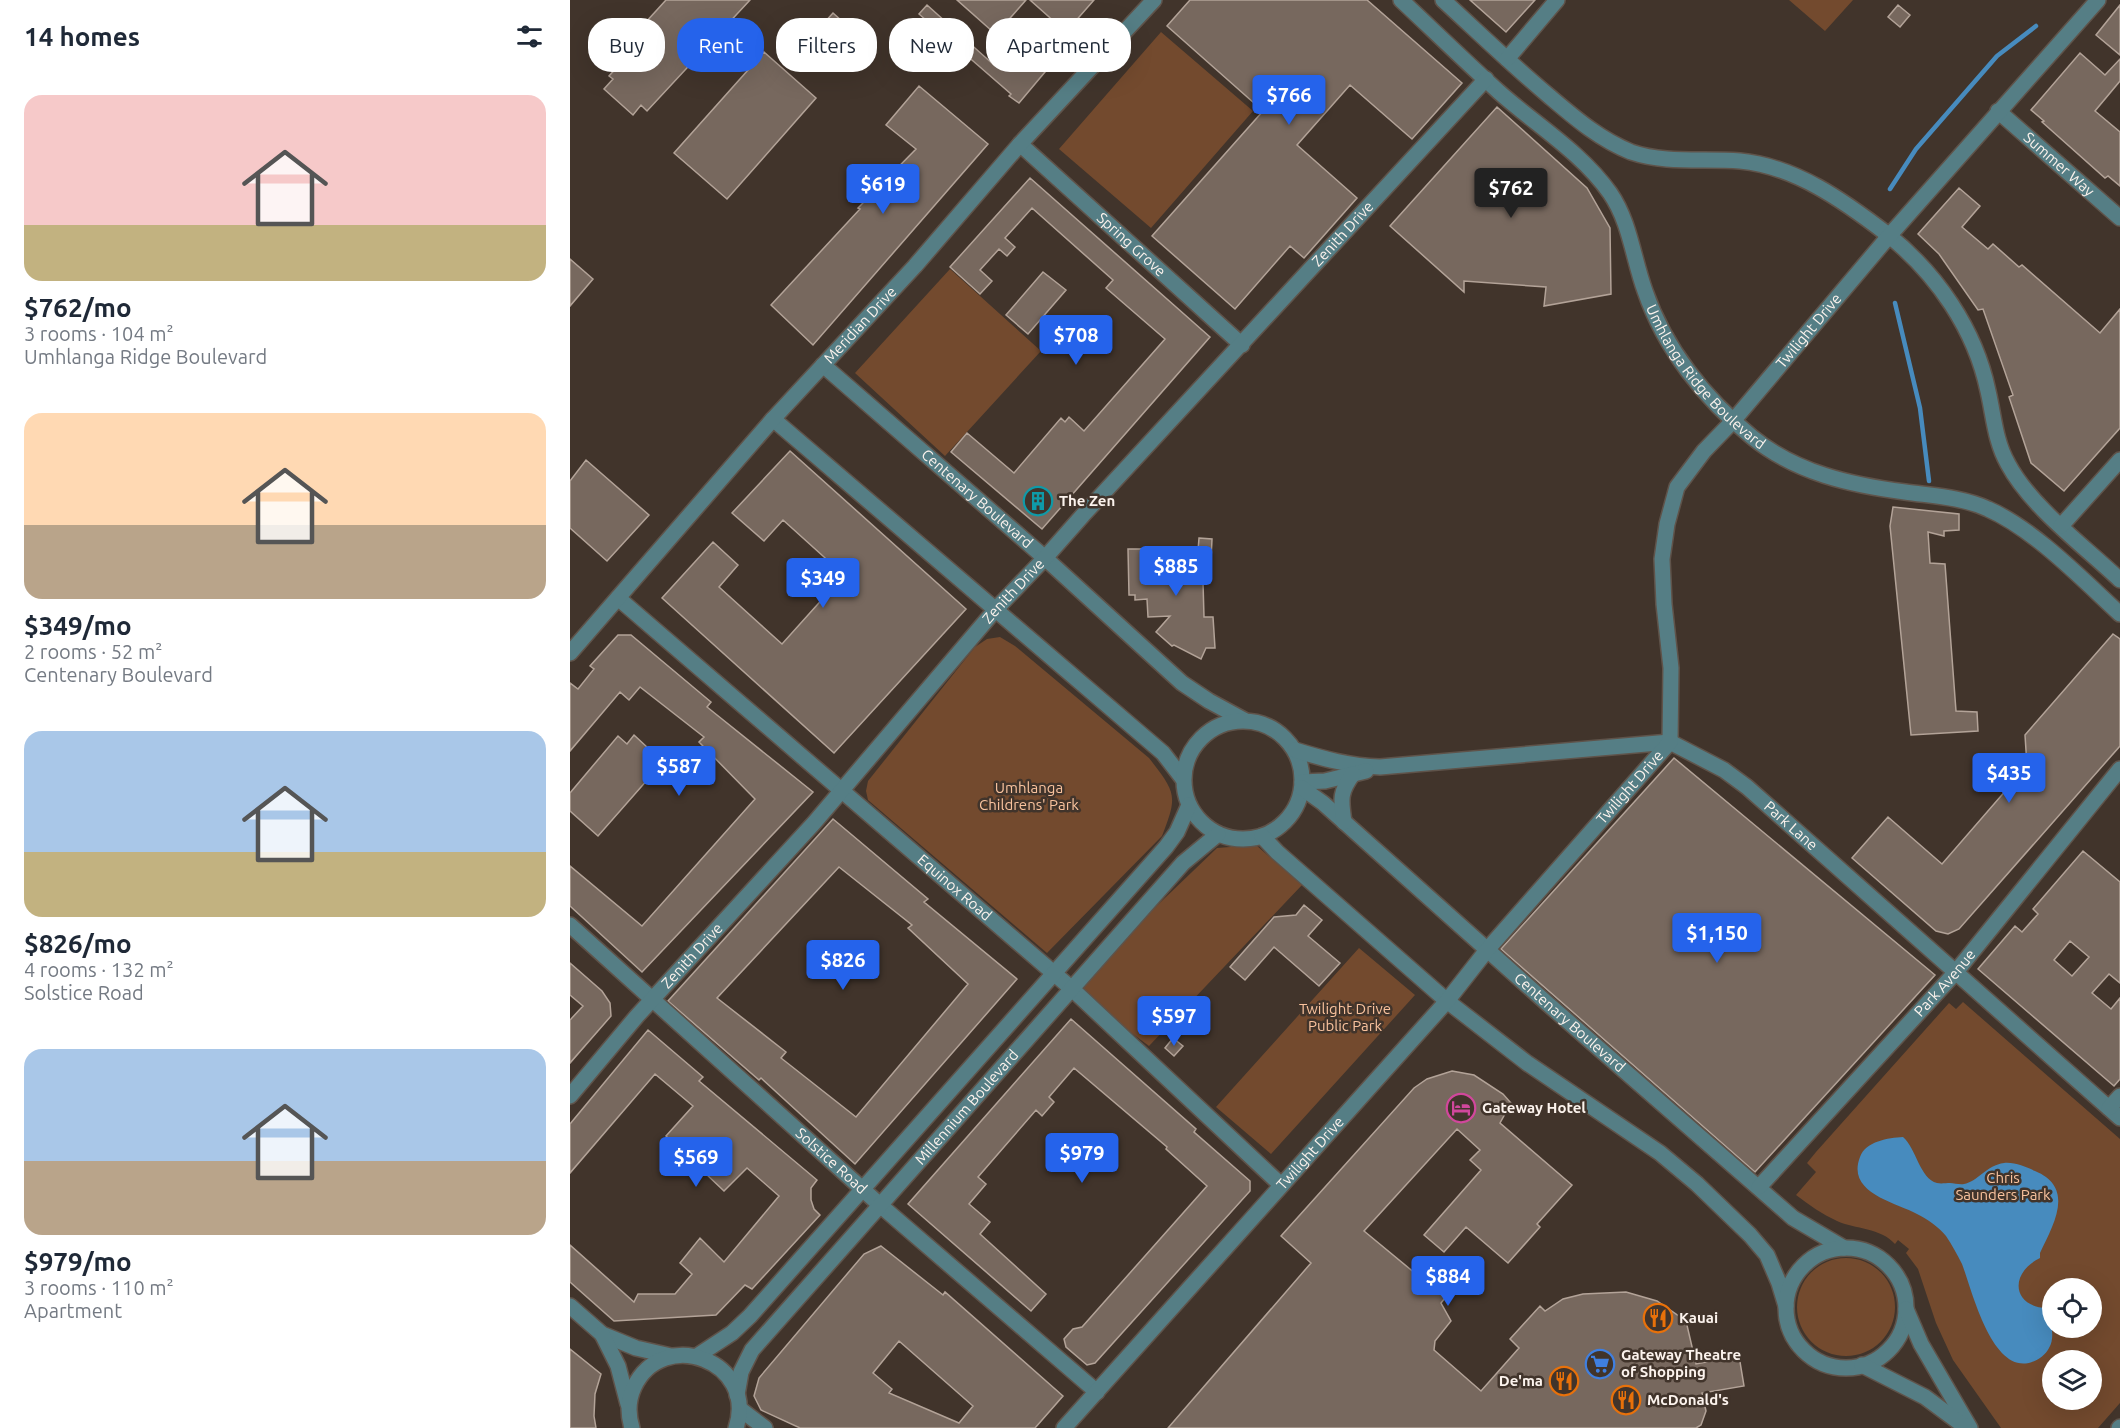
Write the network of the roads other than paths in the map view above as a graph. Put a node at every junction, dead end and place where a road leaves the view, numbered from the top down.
1 (1154, 0) edge
2 (1401, 0) edge
3 (1443, 0) edge
4 (1557, 0) edge
5 (2098, 0) edge
6 (1507, 59) junction
7 (1486, 79) junction
8 (1998, 111) junction
9 (1020, 144) junction
10 (2120, 218) edge
11 (1889, 236) junction
12 (1242, 345) junction
13 (824, 365) junction
14 (774, 419) junction
15 (1733, 421) junction
16 (2120, 460) edge
17 (2061, 526) junction
18 (1046, 558) junction
19 (2120, 580) edge
20 (618, 598) junction
21 (996, 609) junction
22 (2120, 614) edge
23 (570, 653) edge
24 (1244, 720) junction
25 (1670, 742) junction
26 (1295, 750) junction
27 (1380, 767) junction
28 (2120, 769) edge
29 (1353, 774) junction
30 (1183, 779) junction
31 (1302, 785) junction
32 (842, 790) junction
33 (1189, 805) junction
34 (1344, 822) junction
35 (1218, 834) junction
36 (1262, 836) junction
37 (570, 925) edge
38 (1487, 950) junction
39 (1053, 972) junction
40 (1955, 973) junction
41 (1071, 988) junction
42 (653, 999) junction
43 (1447, 1001) junction
44 (570, 1096) edge
45 (2120, 1096) edge
46 (2114, 1113) edge
47 (1281, 1185) junction
48 (1759, 1187) junction
49 (862, 1189) junction
50 (880, 1205) junction
51 (1844, 1248) junction
52 (570, 1306) edge
53 (1786, 1306) junction
54 (1906, 1309) junction
55 (602, 1334) junction
56 (671, 1356) junction
57 (698, 1356) junction
58 (1862, 1365) junction
59 (1097, 1392) junction
60 (739, 1402) junction
61 (629, 1409) junction
62 (632, 1428) edge
63 (736, 1428) edge
64 (765, 1428) edge
65 (1064, 1428) edge
66 (1968, 1428) edge

1 - 9 street, Meridian Drive
2 - 7 street, Umhlanga Ridge Boulevard
3 - 6 street
4 - 6 street
5 - 8 street, Twilight Drive
6 - 11 street
7 - 12 street, Zenith Drive
7 - 15 street, Umhlanga Ridge Boulevard
8 - 10 street, Summer Way
8 - 11 street, Twilight Drive
9 - 12 street, Spring Grove
9 - 13 street, Meridian Drive
11 - 15 street, Twilight Drive
11 - 17 street
12 - 18 street, Zenith Drive
13 - 14 street, Meridian Drive
13 - 18 street, Centenary Boulevard
14 - 20 street, Meridian Drive
14 - 21 street
15 - 22 street, Umhlanga Ridge Boulevard
15 - 25 street, Twilight Drive
16 - 17 street
17 - 19 street
18 - 21 street, Zenith Drive
18 - 24 street, Centenary Boulevard
20 - 23 street, Meridian Drive
20 - 32 street, Equinox Road
21 - 30 street
21 - 32 street, Zenith Drive
24 - 26 street
24 - 30 street
25 - 27 street
25 - 38 street, Twilight Drive
25 - 40 street, Park Lane
26 - 27 street
26 - 31 street
27 - 29 street
28 - 40 street, Park Avenue
29 - 31 street
29 - 34 street
30 - 33 street
31 - 34 street, Centenary Boulevard
31 - 36 street
32 - 39 street, Equinox Road
32 - 42 street, Zenith Drive
33 - 35 street
33 - 39 street, Millennium Boulevard
34 - 38 street, Centenary Boulevard
35 - 36 street
35 - 41 street, Millennium Boulevard
36 - 43 street
37 - 42 street, Solstice Road
38 - 43 street, Twilight Drive
38 - 48 street, Centenary Boulevard
39 - 41 street, Equinox Road
39 - 49 street, Millennium Boulevard
40 - 46 street, Park Lane
40 - 48 street, Park Avenue
41 - 47 street, Equinox Road
41 - 50 street, Millennium Boulevard
42 - 44 street, Zenith Drive
42 - 49 street, Solstice Road
43 - 47 street, Twilight Drive
43 - 53 street
45 - 46 street
47 - 59 street, Twilight Drive
48 - 51 street, Centenary Boulevard
49 - 50 street, Solstice Road
49 - 57 street, Millennium Boulevard
50 - 59 street, Solstice Road
50 - 60 street, Millennium Boulevard
51 - 53 street
51 - 54 street
52 - 55 street
53 - 58 street
54 - 58 street
54 - 66 street
55 - 56 street
55 - 61 street
56 - 57 street
56 - 61 street
57 - 60 street
58 - 66 street
59 - 65 street, Twilight Drive
60 - 63 street, Millennium Boulevard
60 - 64 street
61 - 62 street

